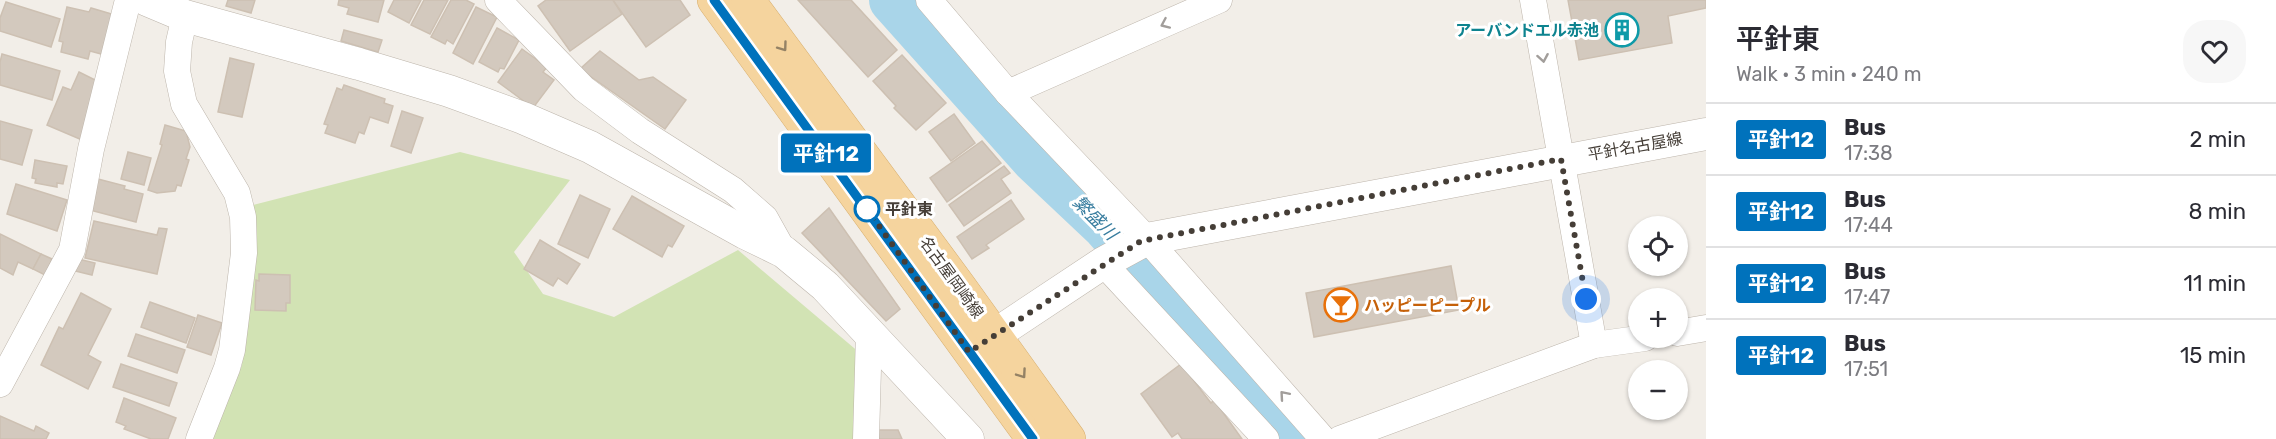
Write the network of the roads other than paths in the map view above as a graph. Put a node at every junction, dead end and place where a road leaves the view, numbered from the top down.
1 (128, 0) edge
2 (147, 0) edge
3 (498, 0) edge
4 (714, 0) edge
5 (748, 0) edge
6 (929, 0) edge
7 (1219, 0) edge
8 (1533, 0) edge
9 (185, 16) junction
10 (1008, 93) junction
11 (1706, 134) edge
12 (1561, 159) junction
13 (1144, 240) junction
14 (784, 252) junction
15 (1103, 263) junction
16 (1706, 328) edge
17 (1688, 331) edge
18 (869, 333) junction
19 (1628, 340) edge
20 (982, 344) junction
21 (1594, 345) junction
22 (0, 384) edge
23 (199, 439) edge
24 (866, 439) edge
25 (968, 439) edge
26 (1033, 439) edge
27 (1069, 439) edge
28 (1266, 439) edge
29 (1323, 439) edge
30 (1340, 439) edge

1 - 22 street
2 - 9 street
3 - 14 street
4 - 20 main road, 名古屋岡崎線
5 -> 20 main road, 名古屋岡崎線
6 - 10 street
7 -> 10 street
8 -> 12 street
9 - 14 street
9 - 23 street
10 - 13 street
11 - 12 street, 平針名古屋線
12 - 13 street, 平針名古屋線
12 - 21 street
13 - 15 street, 平針名古屋線
29 -> 13 street
14 - 18 street
15 - 20 street, 平針名古屋線
15 - 28 street
16 - 17 street
18 - 24 street
18 - 25 street
19 - 21 street
20 - 26 main road, 名古屋岡崎線
20 -> 27 main road, 名古屋岡崎線
21 - 30 street

